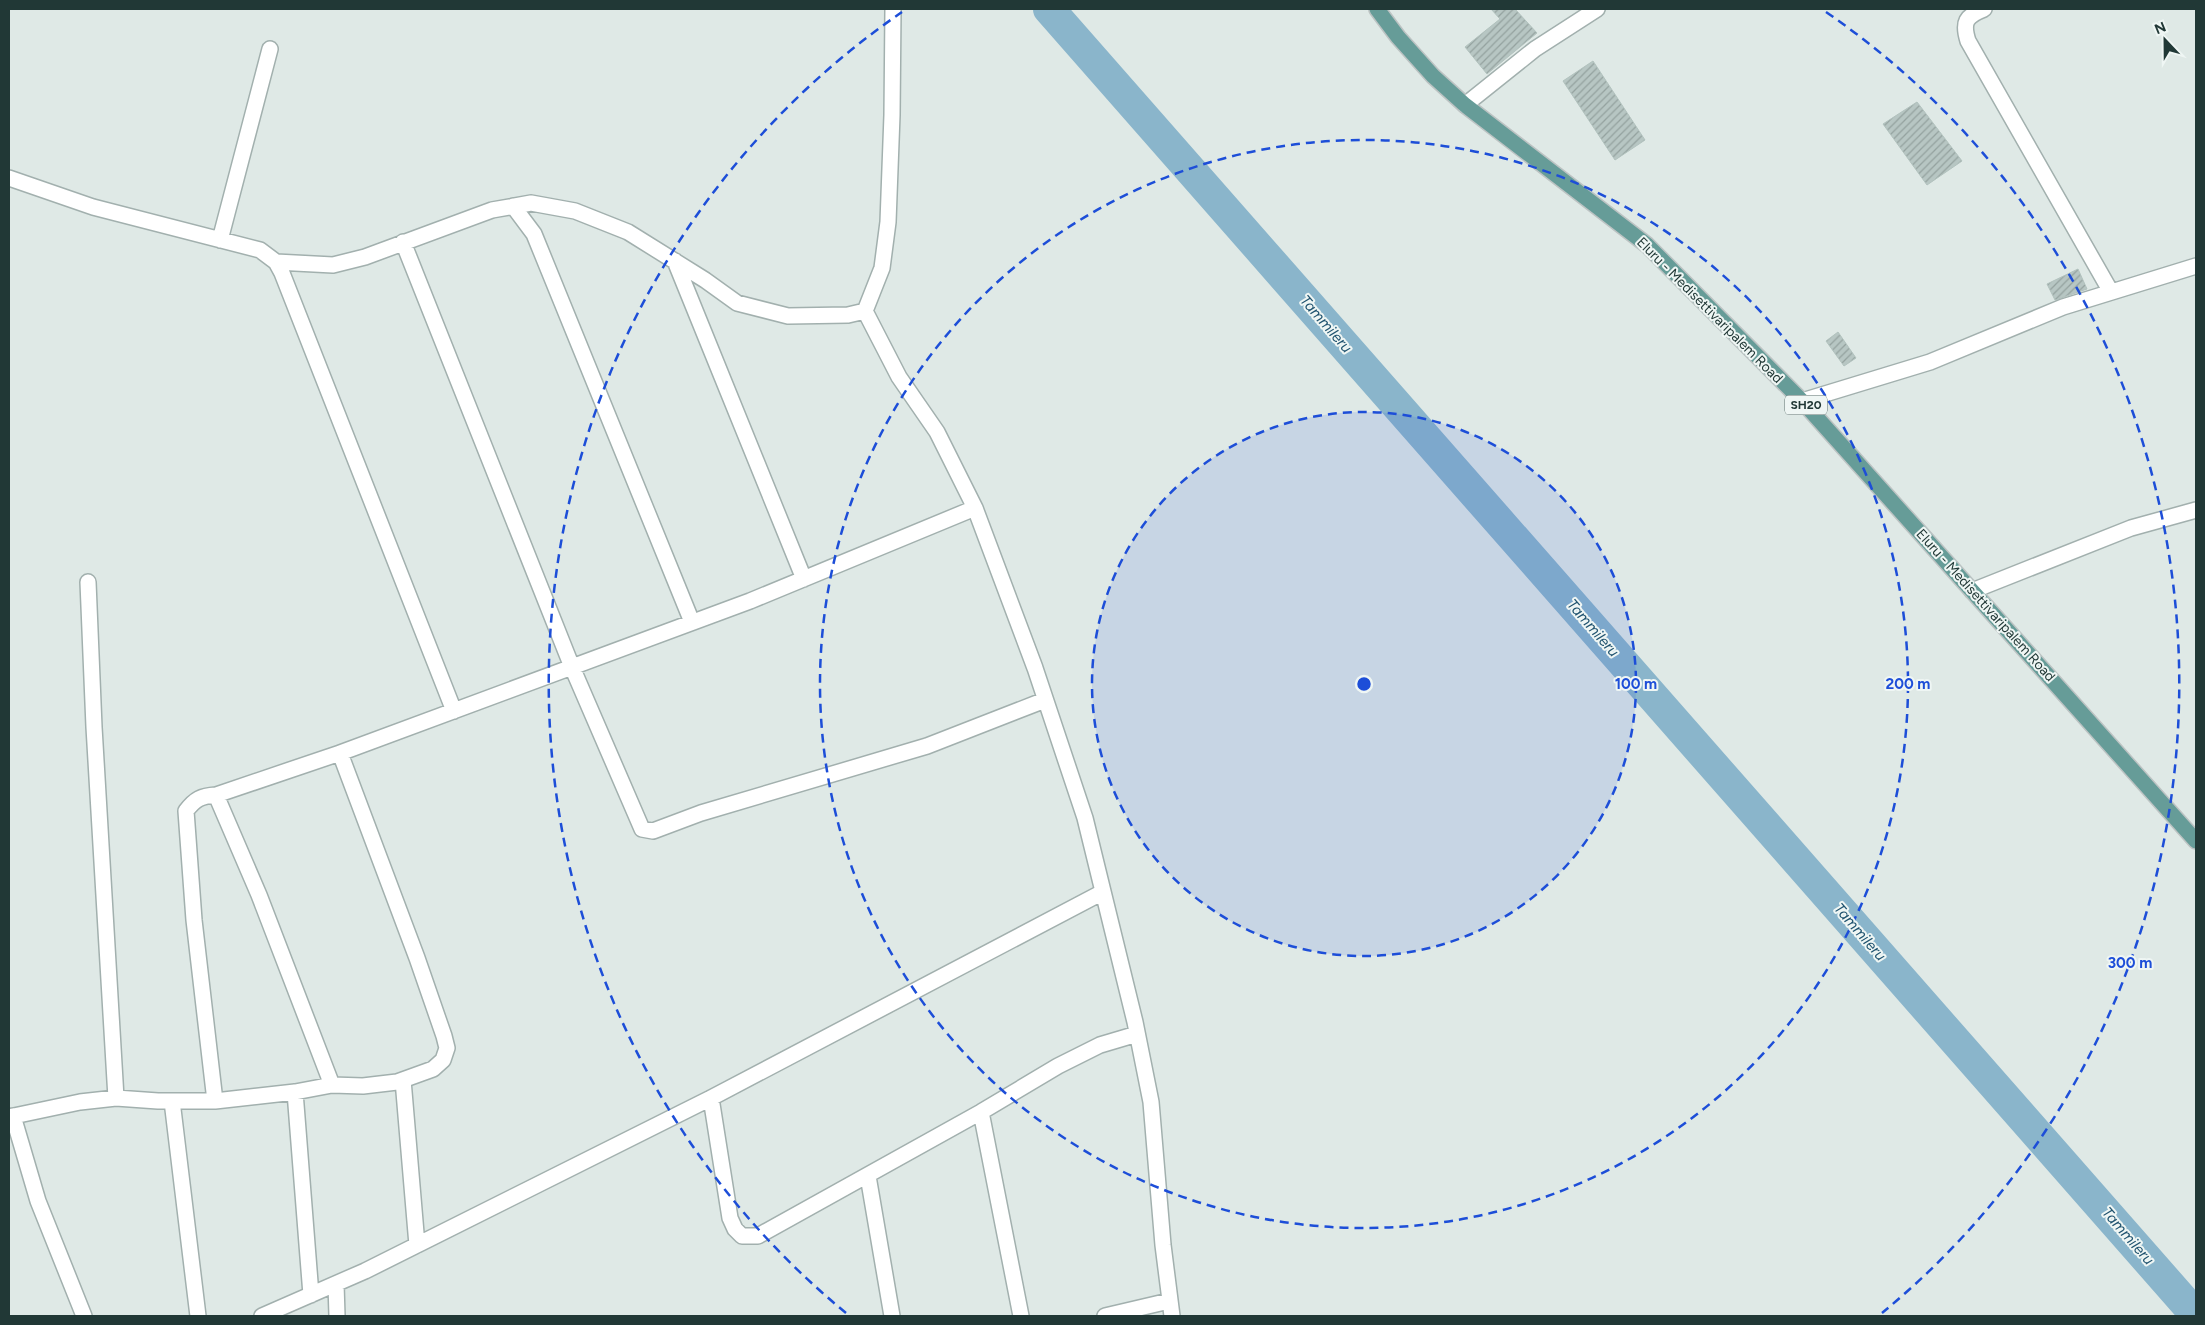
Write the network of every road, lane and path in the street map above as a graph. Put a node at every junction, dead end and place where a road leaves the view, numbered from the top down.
1 (893, 9) edge
2 (1378, 9) edge
3 (1984, 9) edge
4 (1591, 10) edge
5 (270, 49) dead end
6 (1465, 105) junction
7 (9, 178) edge
8 (513, 206) junction
9 (220, 240) junction
10 (403, 242) junction
11 (675, 261) junction
12 (276, 262) junction
13 (2196, 266) edge
14 (2112, 292) junction
15 (865, 311) junction
16 (1802, 401) junction
17 (975, 508) junction
18 (2196, 510) edge
19 (804, 579) junction
20 (88, 582) dead end
21 (1972, 591) junction
22 (692, 622) junction
23 (572, 667) junction
24 (1045, 700) junction
25 (454, 710) junction
26 (340, 754) junction
27 (216, 795) junction
28 (2196, 841) edge
29 (1103, 892) junction
30 (1137, 1034) junction
31 (403, 1080) junction
32 (332, 1085) junction
33 (295, 1092) junction
34 (116, 1098) junction
35 (711, 1098) junction
36 (215, 1100) junction
37 (172, 1101) junction
38 (980, 1112) junction
39 (11, 1116) edge
40 (868, 1176) junction
41 (417, 1245) junction
42 (336, 1284) junction
43 (311, 1295) junction
44 (1169, 1301) junction
45 (84, 1316) edge
46 (198, 1316) edge
47 (262, 1316) edge
48 (337, 1316) edge
49 (892, 1316) edge
50 (1021, 1316) edge
51 (1105, 1316) edge
52 (1172, 1316) edge

1 - 15 street
2 - 6 main road, Eluru - Medisettivaripalem Road / SH20
3 - 14 street
4 - 6 street
5 - 9 street
6 - 16 main road, Eluru - Medisettivaripalem Road / SH20
7 - 9 street
8 - 10 street
8 - 11 street
8 - 22 street
9 - 12 street
10 - 12 street
10 - 23 street
11 - 15 street
11 - 19 street
12 - 25 street
13 - 14 street
14 - 16 street
15 - 17 street
16 - 21 main road, Eluru - Medisettivaripalem Road / SH20
17 - 19 street
17 - 24 street
18 - 21 street
19 - 22 street
20 - 34 street
21 - 28 main road, Eluru - Medisettivaripalem Road / SH20
22 - 23 street
23 - 24 street
23 - 25 street
24 - 29 street
25 - 26 street
26 - 27 street
26 - 31 street
27 - 32 street
27 - 36 street
29 - 30 street
29 - 35 street
30 - 38 street
30 - 44 street
31 - 32 street
31 - 41 street
32 - 33 street
33 - 36 street
33 - 43 street
34 - 37 street
34 - 39 street
35 - 40 street
35 - 41 street
36 - 37 street
37 - 46 street
38 - 40 street
38 - 50 street
39 - 45 street
40 - 49 street
41 - 42 street
42 - 43 street
42 - 48 street
43 - 47 street
44 - 51 street
44 - 52 street

